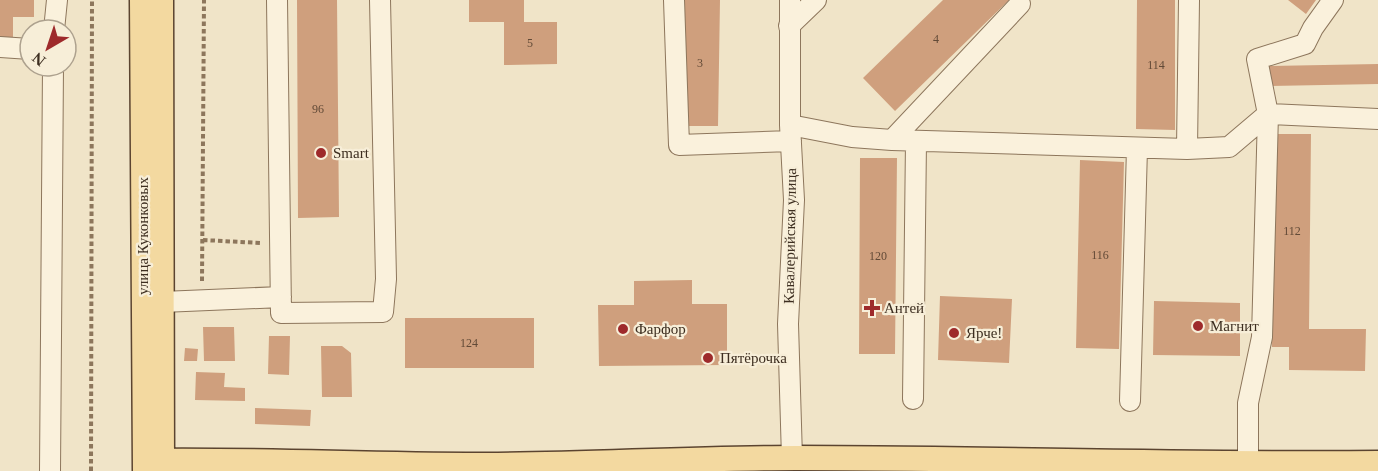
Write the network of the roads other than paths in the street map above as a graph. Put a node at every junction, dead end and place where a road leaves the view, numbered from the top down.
1 (57, 0) edge
2 (142, 0) edge
3 (161, 0) edge
4 (277, 0) edge
5 (380, 0) edge
6 (674, 0) edge
7 (790, 0) edge
8 (816, 0) edge
9 (1189, 0) edge
10 (1333, 0) edge
11 (1020, 3) dead end
12 (55, 18) edge
13 (789, 26) junction
14 (0, 46) edge
15 (18, 48) edge
16 (53, 78) edge
17 (1269, 114) junction
18 (1378, 119) edge
19 (790, 133) junction
20 (892, 140) junction
21 (916, 141) junction
22 (1137, 148) junction
23 (1187, 149) junction
24 (281, 297) junction
25 (162, 302) junction
26 (914, 399) dead end
27 (1130, 401) dead end
28 (1248, 464) junction
29 (1378, 464) edge
30 (792, 465) edge
31 (960, 465) edge
32 (153, 466) edge
33 (50, 471) edge

1 - 12 street
2 - 32 main road, улица Куконковых
3 - 25 main road, улица Куконковых
4 - 24 street
5 - 24 street
6 - 19 street
7 - 13 street, Кавалерийская улица
8 - 13 street
9 - 23 street
10 - 17 street
11 - 20 street
13 - 19 street, Кавалерийская улица
14 - 15 street
16 - 33 street
17 - 18 street
17 - 23 street
17 - 28 street
19 - 20 street
19 - 30 street, Кавалерийская улица
20 - 21 street
21 - 22 street
21 - 26 street
22 - 23 street
22 - 27 street
24 - 25 street
25 - 32 main road, улица Куконковых
28 - 29 main road
28 - 31 main road
30 - 31 main road
30 - 32 main road

